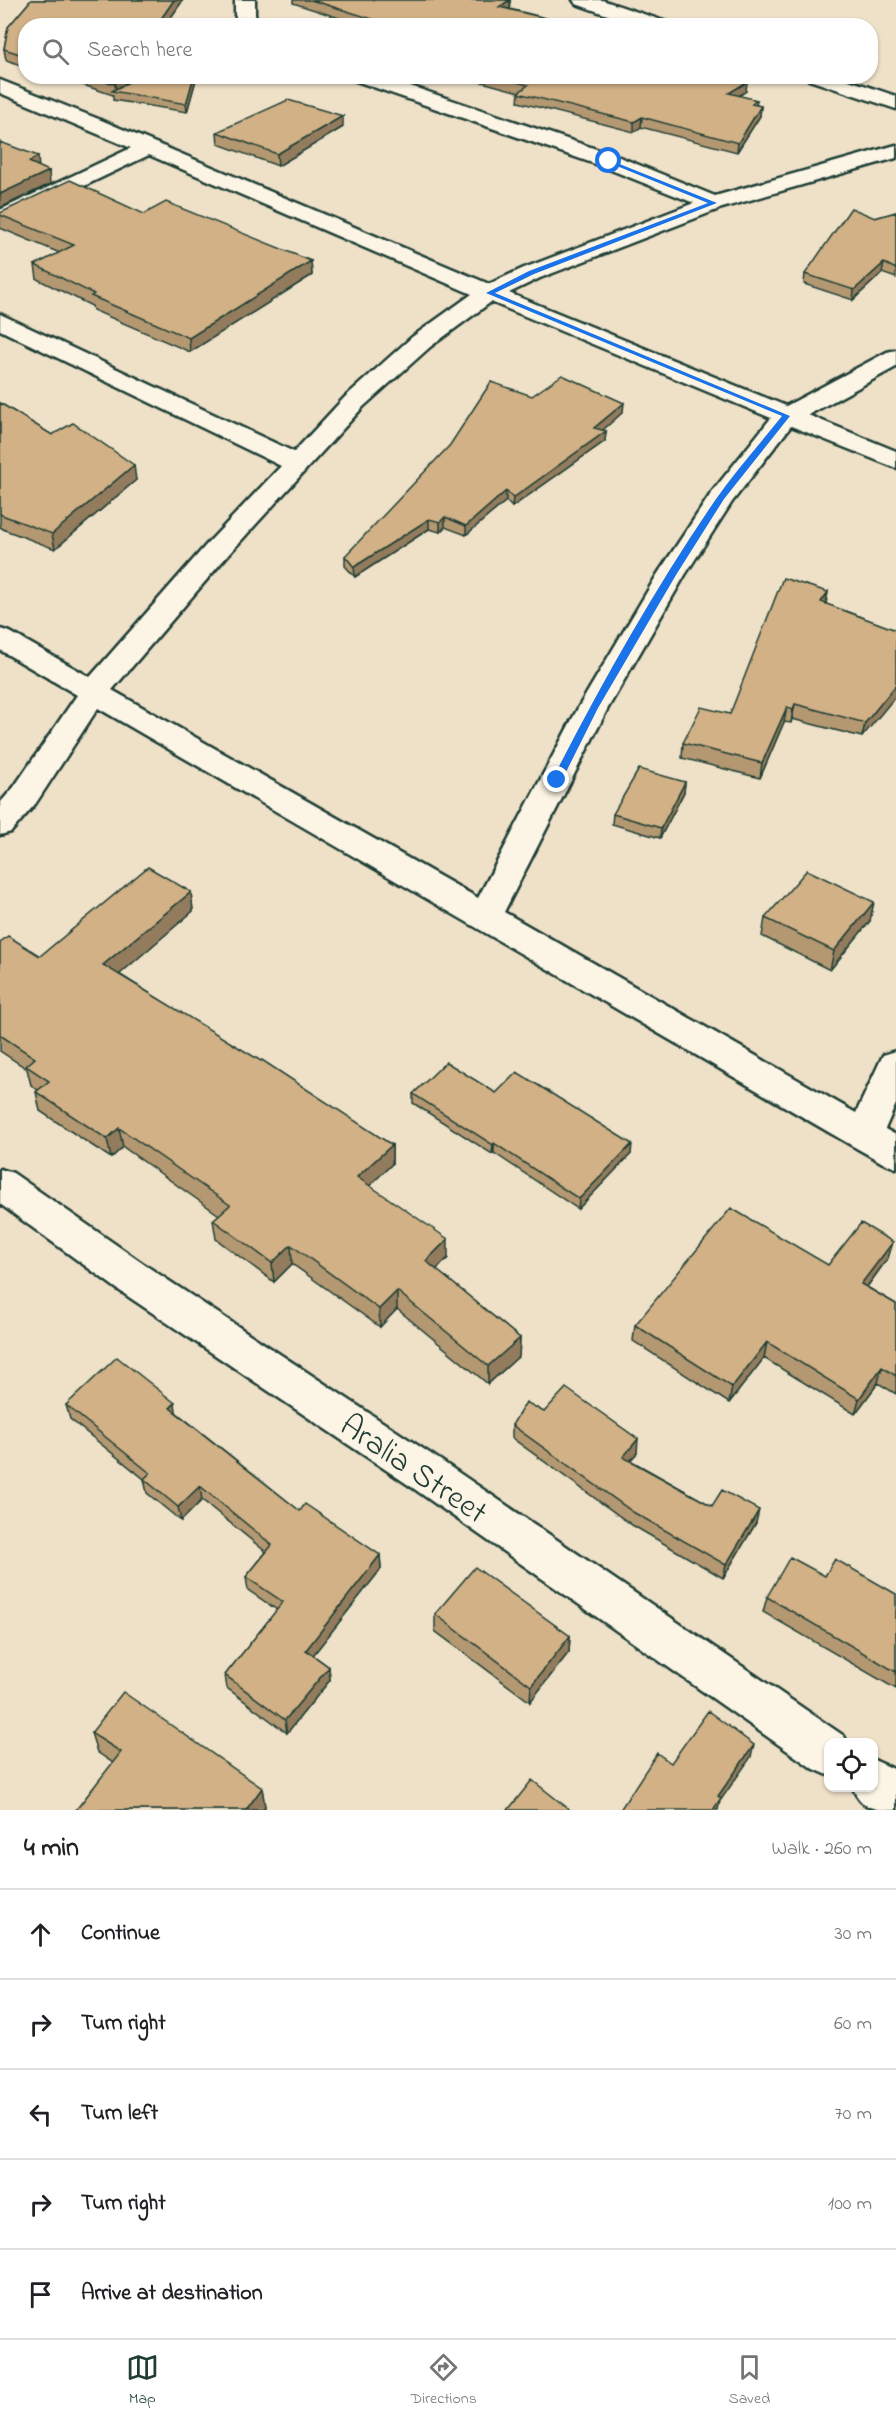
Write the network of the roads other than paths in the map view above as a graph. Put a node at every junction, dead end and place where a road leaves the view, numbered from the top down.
1 (245, 0) edge
2 (583, 0) edge
3 (247, 18) edge
4 (636, 18) edge
5 (383, 84) edge
6 (840, 84) edge
7 (0, 86) edge
8 (896, 103) edge
9 (148, 148) junction
10 (896, 151) edge
11 (714, 203) junction
12 (0, 219) edge
13 (489, 293) junction
14 (0, 321) edge
15 (896, 357) edge
16 (786, 416) junction
17 (896, 460) edge
18 (296, 463) junction
19 (0, 638) edge
20 (93, 693) junction
21 (0, 824) edge
22 (485, 917) junction
23 (896, 1065) edge
24 (864, 1135) junction
25 (896, 1153) edge
26 (0, 1184) edge
27 (824, 1749) edge
28 (878, 1786) edge
29 (896, 1798) edge

1 - 3 street
2 - 4 street
5 - 11 street
6 - 8 street
7 - 9 street
9 - 12 street
9 - 13 street
10 - 11 street
11 - 13 street
13 - 16 street
13 - 18 street
14 - 18 street
15 - 16 street
16 - 17 street
16 - 22 street
18 - 20 street
19 - 20 street
20 - 21 street
20 - 22 street
22 - 24 street
23 - 24 street
24 - 25 street
26 - 27 street, Aralia Street
28 - 29 street

